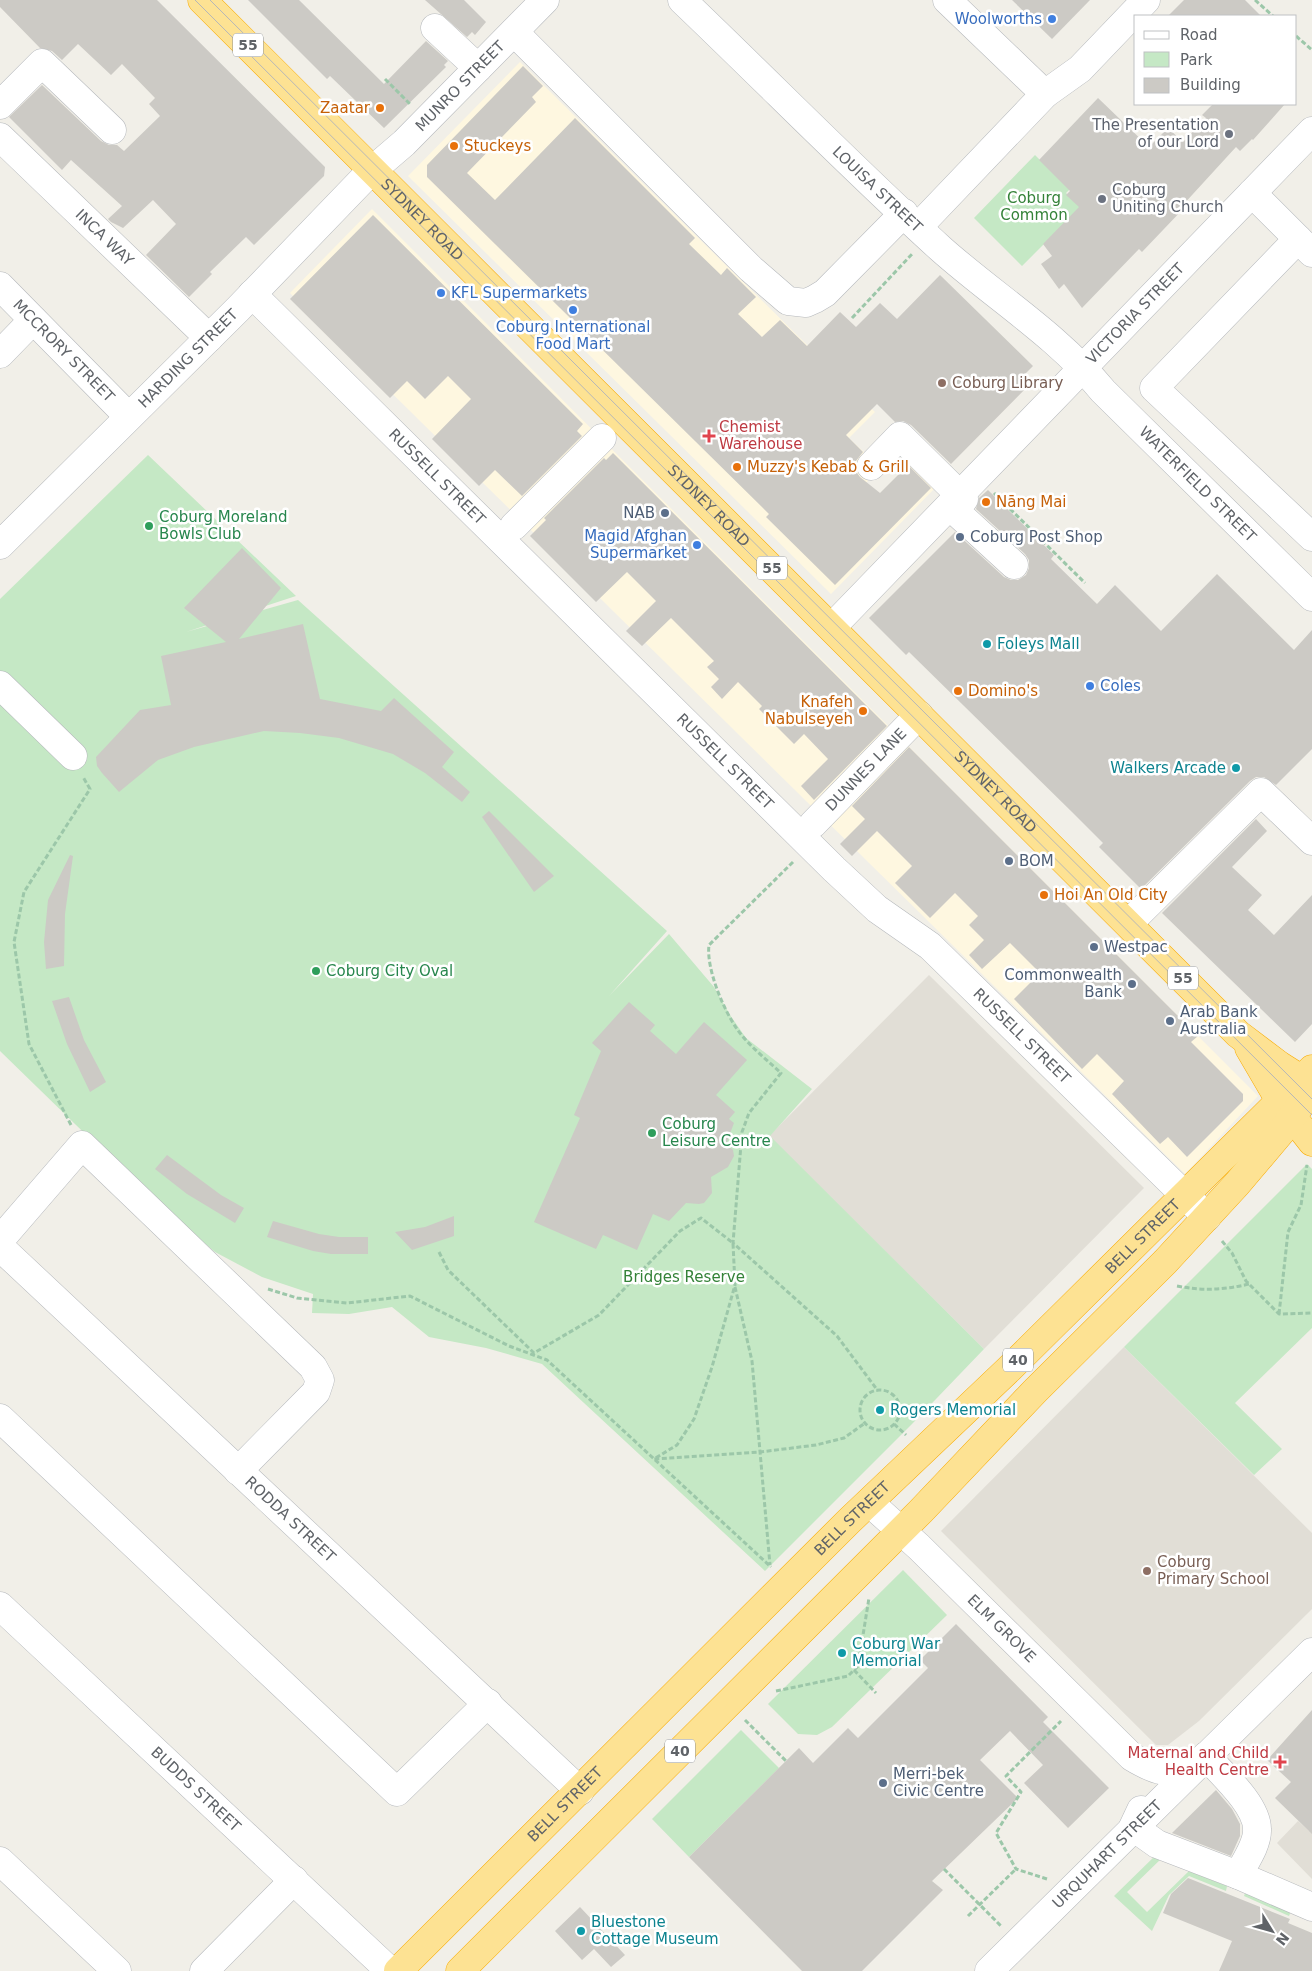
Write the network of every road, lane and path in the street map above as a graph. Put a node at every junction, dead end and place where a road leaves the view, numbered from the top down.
1 (202, 0) edge
2 (545, 0) edge
3 (682, 0) edge
4 (947, 0) edge
5 (1146, 0) edge
6 (1255, 0) edge
7 (1272, 15) edge
8 (435, 28) dead end
9 (514, 32) junction
10 (1297, 37) edge
11 (1312, 50) edge
12 (478, 68) junction
13 (385, 79) dead end
14 (1044, 94) junction
15 (0, 105) edge
16 (426, 120) junction
17 (112, 130) dead end
18 (1312, 132) edge
19 (0, 136) edge
20 (372, 170) junction
21 (1252, 193) junction
22 (917, 225) junction
23 (1305, 246) edge
24 (0, 286) edge
25 (252, 294) junction
26 (852, 318) dead end
27 (33, 320) junction
28 (208, 338) junction
29 (0, 354) edge
30 (1085, 368) junction
31 (128, 416) junction
32 (602, 438) dead end
33 (1207, 439) junction
34 (871, 466) dead end
35 (1180, 467) junction
36 (990, 489) dead end
37 (959, 494) junction
38 (514, 526) dead end
39 (1312, 537) edge
40 (0, 545) edge
41 (1014, 565) dead end
42 (1085, 583) dead end
43 (1312, 597) edge
44 (832, 627) junction
45 (0, 685) edge
46 (919, 715) junction
47 (73, 756) joint
48 (813, 824) dead end
49 (1312, 841) edge
50 (795, 859) dead end
51 (1129, 923) junction
52 (1238, 1034) junction
53 (1310, 1081) edge
54 (1286, 1109) junction
55 (82, 1145) junction
56 (1309, 1150) edge
57 (1184, 1197) junction
58 (1207, 1217) junction
59 (0, 1240) edge
60 (1222, 1241) dead end
61 (733, 1244) junction
62 (0, 1247) edge
63 (438, 1252) dead end
64 (1249, 1284) junction
65 (735, 1285) junction
66 (1177, 1286) dead end
67 (263, 1287) dead end
68 (1312, 1313) edge
69 (1279, 1314) junction
70 (534, 1353) junction
71 (1009, 1369) junction
72 (878, 1390) junction
73 (1035, 1391) junction
74 (0, 1418) edge
75 (865, 1423) junction
76 (894, 1424) junction
77 (904, 1433) dead end
78 (760, 1452) junction
79 (654, 1459) junction
80 (238, 1471) junction
81 (870, 1503) junction
82 (900, 1531) junction
83 (779, 1576) junction
84 (870, 1595) dead end
85 (0, 1606) edge
86 (1312, 1652) edge
87 (854, 1670) junction
88 (773, 1691) dead end
89 (876, 1693) dead end
90 (488, 1703) junction
91 (745, 1720) dead end
92 (1061, 1721) dead end
93 (1132, 1757) junction
94 (786, 1761) dead end
95 (1201, 1761) junction
96 (580, 1791) junction
97 (1133, 1827) junction
98 (0, 1861) edge
99 (944, 1869) dead end
100 (1016, 1869) junction
101 (1238, 1875) junction
102 (1047, 1879) dead end
103 (294, 1880) junction
104 (980, 1904) junction
105 (1312, 1907) edge
106 (968, 1916) dead end
107 (1018, 1942) junction
108 (117, 1971) edge
109 (204, 1971) edge
110 (390, 1971) edge
111 (398, 1971) edge
112 (460, 1971) edge
113 (989, 1971) edge

1 - 20 highway, SYDNEY ROAD / 55
2 - 9 street, MUNRO STREET
3 - 22 street, LOUISA STREET
4 - 14 street
5 - 14 street
6 - 7 path
8 - 12 street
9 - 12 street, MUNRO STREET
9 - 22 street
10 - 11 path
12 - 16 street, MUNRO STREET
13 - 16 path
14 - 22 street
15 - 17 street
16 - 20 street, MUNRO STREET
18 - 21 street, VICTORIA STREET
19 - 28 street, INCA WAY
20 - 25 street, HARDING STREET
20 - 44 highway, SYDNEY ROAD / 55
21 - 23 street
21 - 30 street, VICTORIA STREET
22 - 26 path
22 - 30 street, LOUISA STREET
23 - 33 street
24 - 27 street, MCCRORY STREET
25 - 28 street, HARDING STREET
25 - 57 street, RUSSELL STREET
27 - 29 street
27 - 31 street, MCCRORY STREET
28 - 31 street, HARDING STREET
30 - 35 street, WATERFIELD STREET
30 - 37 street, VICTORIA STREET
31 - 40 street, HARDING STREET
32 - 38 street
33 - 35 street
33 - 39 street
34 - 37 street
35 - 43 street, WATERFIELD STREET
36 - 42 path
37 - 41 street
37 - 44 street, VICTORIA STREET
44 - 46 highway, SYDNEY ROAD / 55
45 - 47 street
46 - 48 street, DUNNES LANE
46 - 51 highway, SYDNEY ROAD / 55
47 - 55 path
49 - 51 street
50 - 61 path
51 - 52 highway, SYDNEY ROAD / 55
52 - 53 highway, SYDNEY ROAD / 55
52 - 54 highway, SYDNEY ROAD / 55
53 - 54 highway, BELL STREET / 40
54 - 56 highway, SYDNEY ROAD / 55
54 - 57 highway, BELL STREET / 40
54 - 58 highway, BELL STREET / 40
55 - 59 street
55 - 80 street
56 - 69 path
57 - 58 street, RUSSELL STREET
57 - 71 highway, BELL STREET / 40
58 - 73 highway, BELL STREET / 40
60 - 64 path
61 - 65 path
61 - 70 path
61 - 72 path
62 - 80 street, RODDA STREET
63 - 70 path
64 - 66 path
64 - 69 path
65 - 78 path
65 - 79 path
67 - 70 path
68 - 69 path
70 - 79 path
71 - 73 highway
71 - 81 highway, BELL STREET / 40
72 - 75 path
72 - 76 path
73 - 82 highway, BELL STREET / 40
74 - 90 street
75 - 76 path
75 - 78 path
76 - 77 path
78 - 79 path
78 - 83 path
79 - 83 path
80 - 90 street, RODDA STREET
81 - 82 street, ELM GROVE
81 - 83 highway, BELL STREET / 40
82 - 93 street, ELM GROVE
82 - 112 highway, BELL STREET / 40
83 - 96 highway, BELL STREET / 40
84 - 87 path
85 - 103 street, BUDDS STREET
86 - 95 street, URQUHART STREET
87 - 88 path
87 - 89 path
90 - 96 street, RODDA STREET
91 - 94 path
92 - 100 path
93 - 95 street, ELM GROVE
93 - 97 street, ELM GROVE
95 - 97 street, URQUHART STREET
95 - 101 street
96 - 111 highway, BELL STREET / 40
97 - 101 street
97 - 107 street, URQUHART STREET
98 - 108 street
99 - 104 path
100 - 102 path
100 - 104 path
101 - 105 street
103 - 109 street
103 - 110 street, BUDDS STREET
104 - 106 path
104 - 107 path
107 - 113 street, URQUHART STREET

